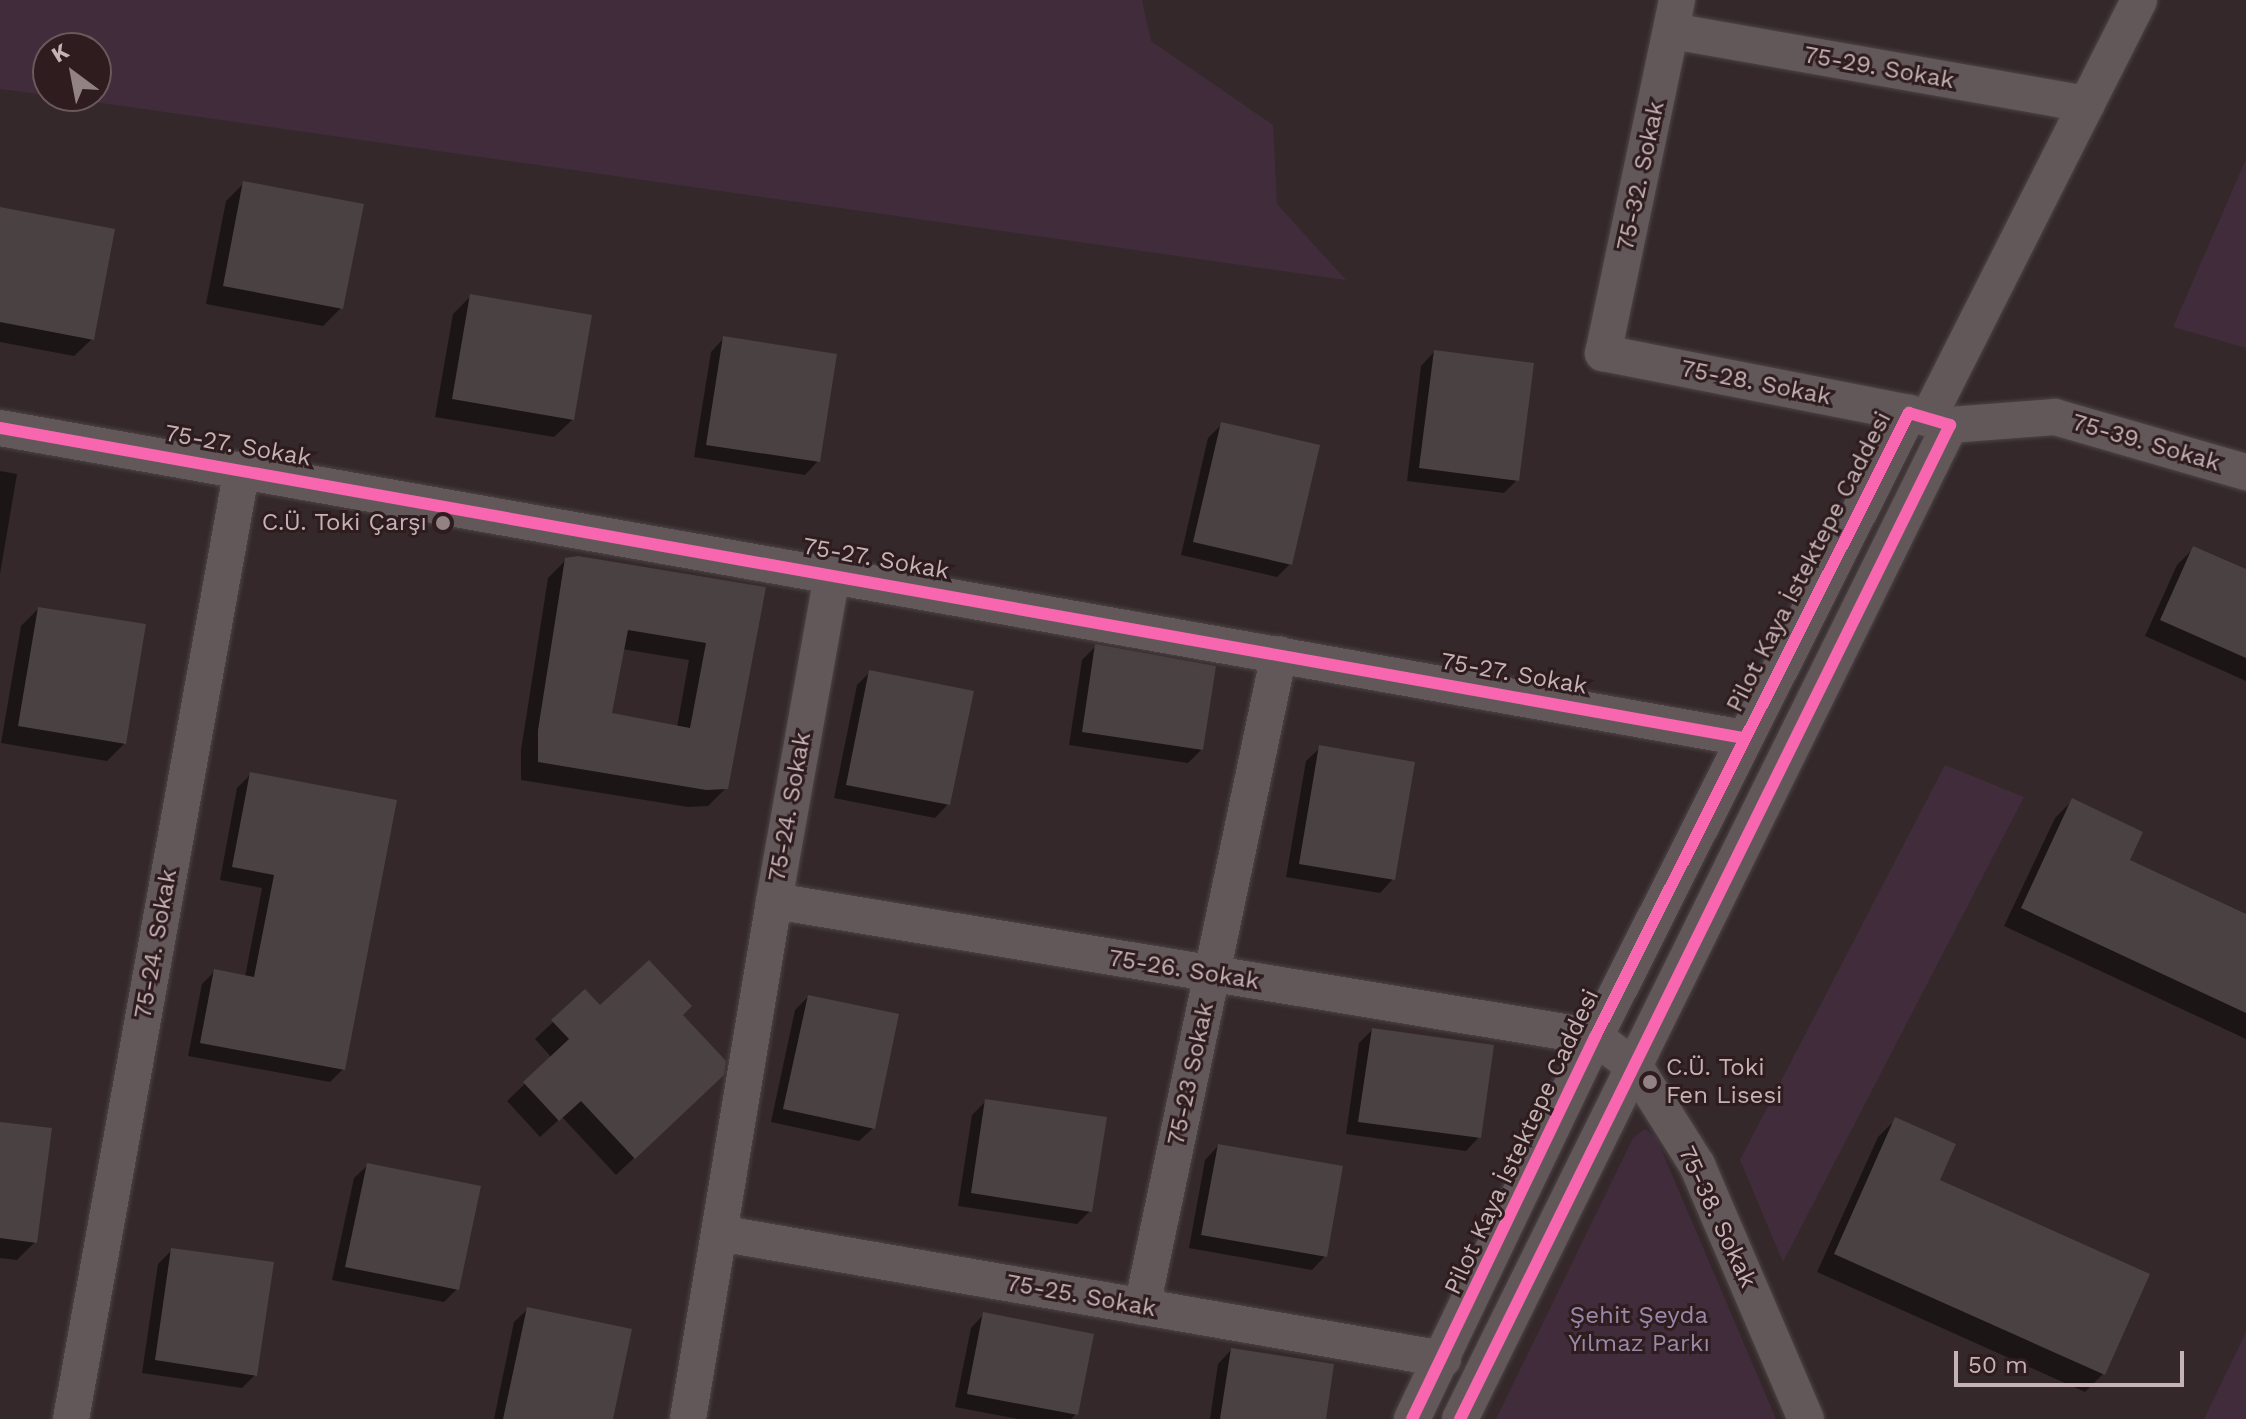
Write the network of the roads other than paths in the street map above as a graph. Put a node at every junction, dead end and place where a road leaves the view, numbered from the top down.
1 (2139, 0) edge
2 (1675, 16) edge
3 (2087, 104) junction
4 (1603, 353) joint
5 (1929, 419) junction
6 (0, 428) edge
7 (242, 469) junction
8 (2246, 472) edge
9 (832, 574) junction
10 (1279, 654) junction
11 (1743, 738) junction
12 (774, 901) junction
13 (1212, 975) junction
14 (1595, 1037) junction
15 (1636, 1068) junction
16 (719, 1233) junction
17 (1142, 1307) junction
18 (1443, 1359) junction
19 (71, 1419) edge
20 (688, 1419) edge
21 (1412, 1419) edge
22 (1460, 1419) edge
23 (1806, 1419) edge

1 - 3 street, Pilot Kaya İstektepe Caddesi
2 - 3 street, 75-29. Sokak
2 - 4 street, 75-32. Sokak
3 - 5 street, Pilot Kaya İstektepe Caddesi
4 - 5 street, 75-28. Sokak
5 - 8 street, 75-39. Sokak
5 - 11 street, Pilot Kaya İstektepe Caddesi
5 - 15 street, Pilot Kaya İstektepe Caddesi
6 - 7 street, 75-27. Sokak
7 - 9 street, 75-27. Sokak
7 - 19 street, 75-24. Sokak
9 - 10 street, 75-27. Sokak
9 - 12 street, 75-24. Sokak
10 - 11 street, 75-27. Sokak
10 - 13 street, 75-23 Sokak
11 - 14 street, Pilot Kaya İstektepe Caddesi
12 - 13 street, 75-26. Sokak
12 - 16 street, 75-24. Sokak
13 - 14 street, 75-26. Sokak
13 - 17 street, 75-23 Sokak
14 - 15 street, 75-38. Sokak
14 - 18 street, Pilot Kaya İstektepe Caddesi
15 - 22 street, Pilot Kaya İstektepe Caddesi
15 - 23 street, 75-38. Sokak
16 - 17 street, 75-25. Sokak
16 - 20 street, 75-24. Sokak
17 - 18 street, 75-25. Sokak
18 - 21 street, Pilot Kaya İstektepe Caddesi

